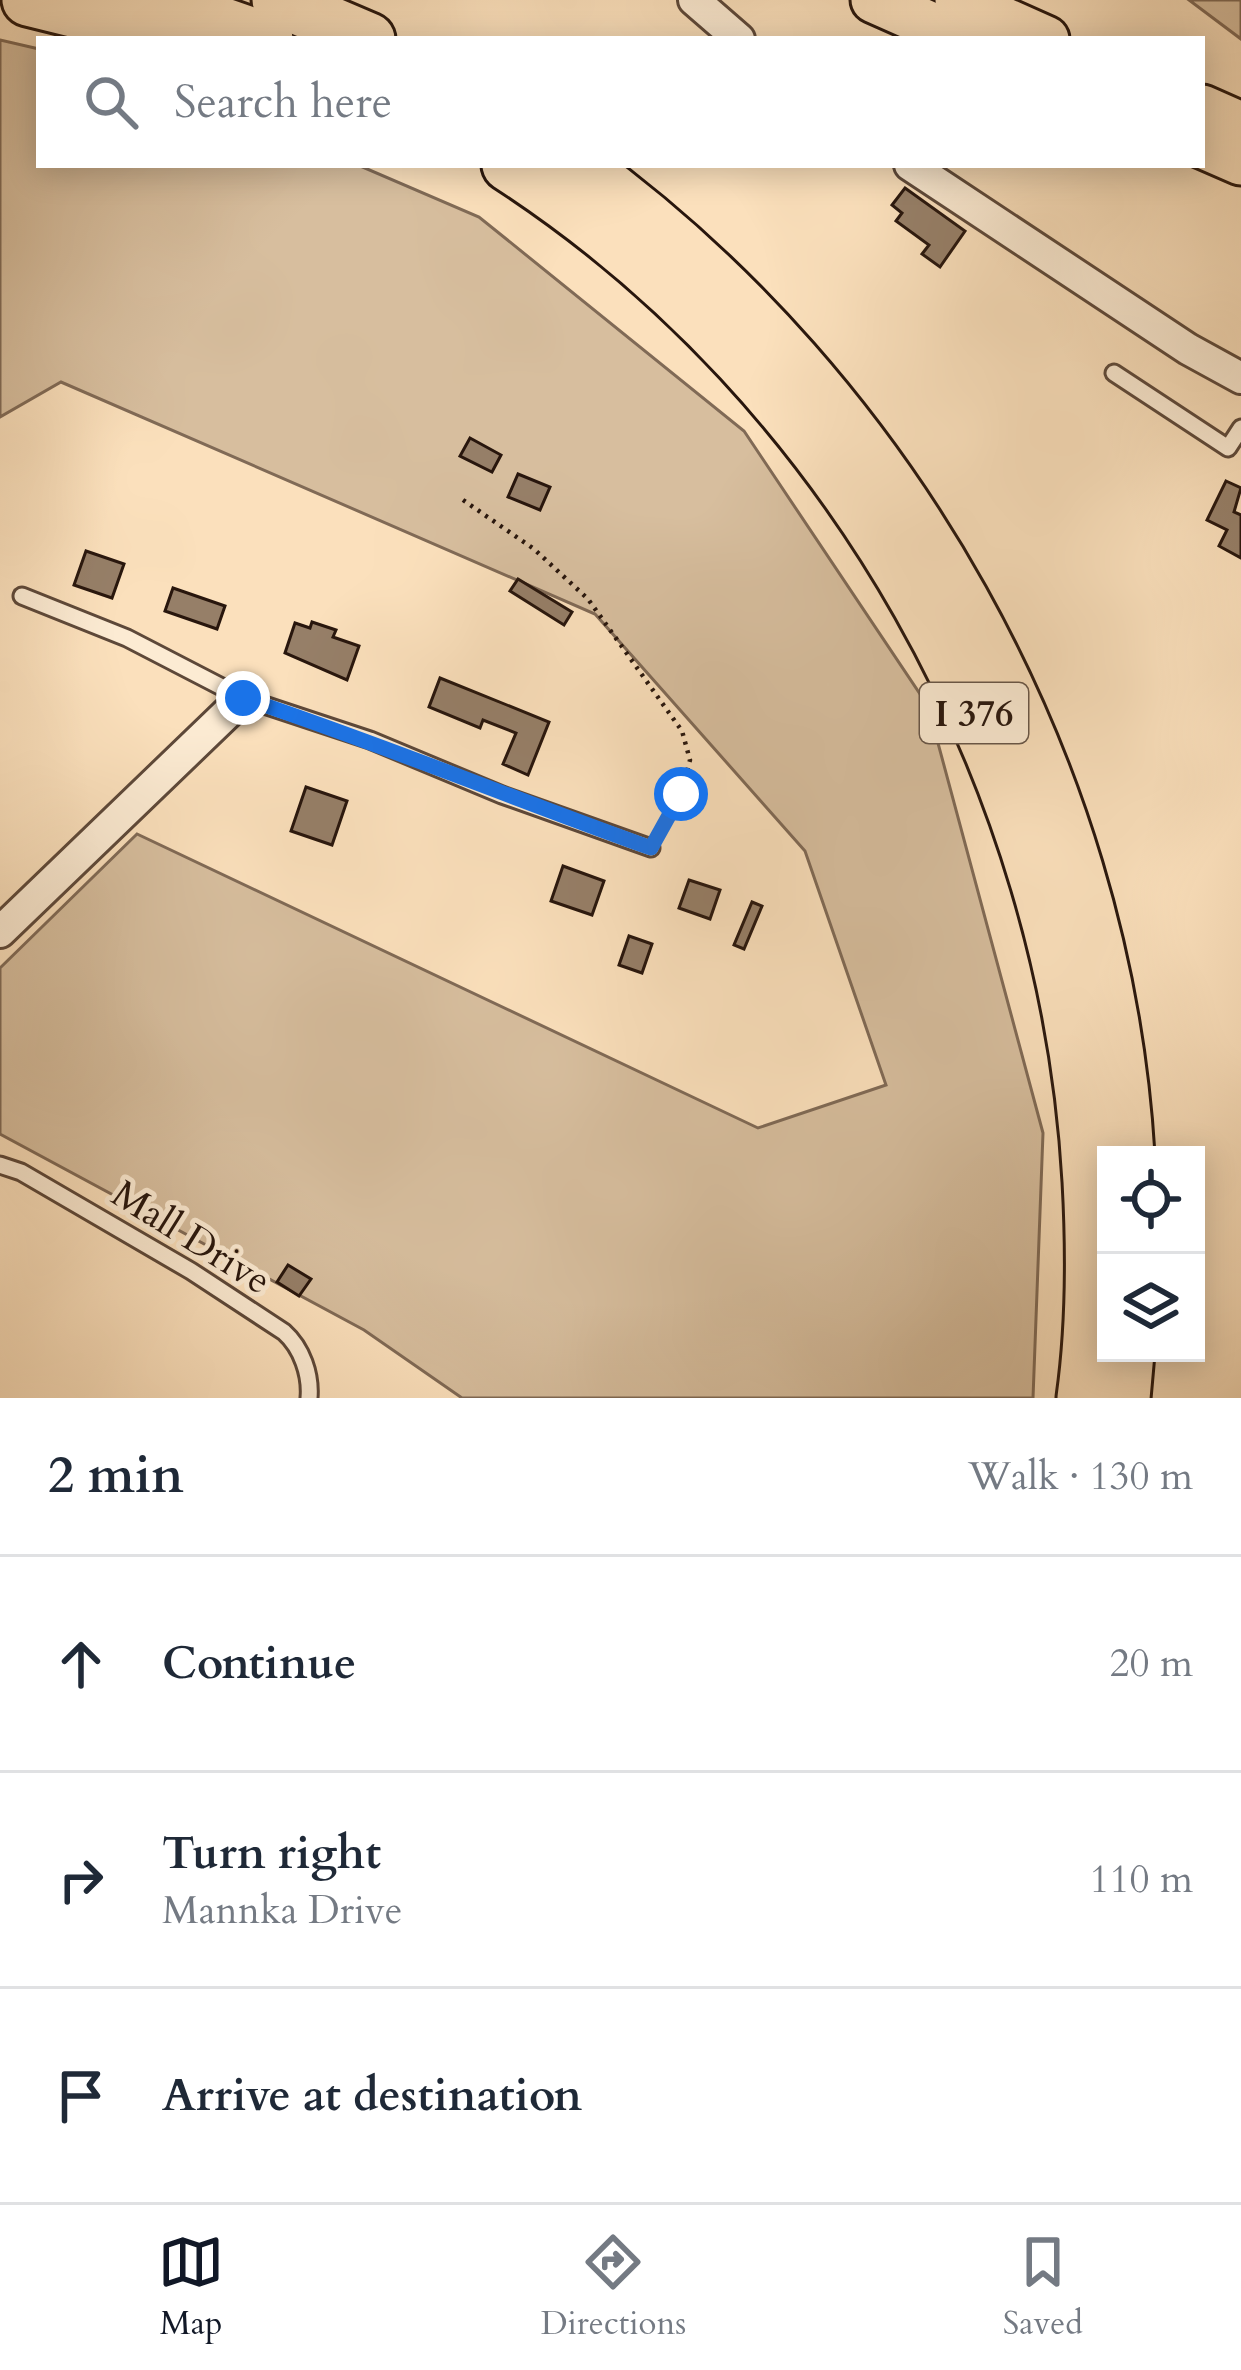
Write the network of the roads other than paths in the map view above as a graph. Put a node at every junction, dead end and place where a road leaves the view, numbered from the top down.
1 (28, 0) edge
2 (156, 0) edge
3 (278, 0) edge
4 (694, 0) edge
5 (874, 0) edge
6 (958, 0) edge
7 (174, 36) edge
8 (258, 36) edge
9 (362, 36) edge
10 (736, 36) edge
11 (955, 36) edge
12 (1039, 36) edge
13 (1205, 109) edge
14 (1241, 125) edge
15 (1205, 146) edge
16 (1241, 162) edge
17 (512, 168) edge
18 (583, 168) edge
19 (915, 168) edge
20 (1114, 373) dead end
21 (1241, 378) edge
22 (1241, 428) edge
23 (22, 596) dead end
24 (243, 698) junction
25 (651, 848) road end
26 (0, 932) edge
27 (1127, 1146) edge
28 (0, 1165) edge
29 (1117, 1388) edge
30 (309, 1398) edge

1 - 7 highway
2 - 8 highway
3 - 9 highway
4 - 10 street
5 - 11 main road
6 - 12 main road
13 - 14 main road
15 - 16 main road
17 - 29 highway, I 376
18 - 27 highway, I 376
19 - 21 street
20 - 22 lane
23 - 24 lane
24 - 25 lane
24 - 26 street
28 - 30 lane, Mall Drive

